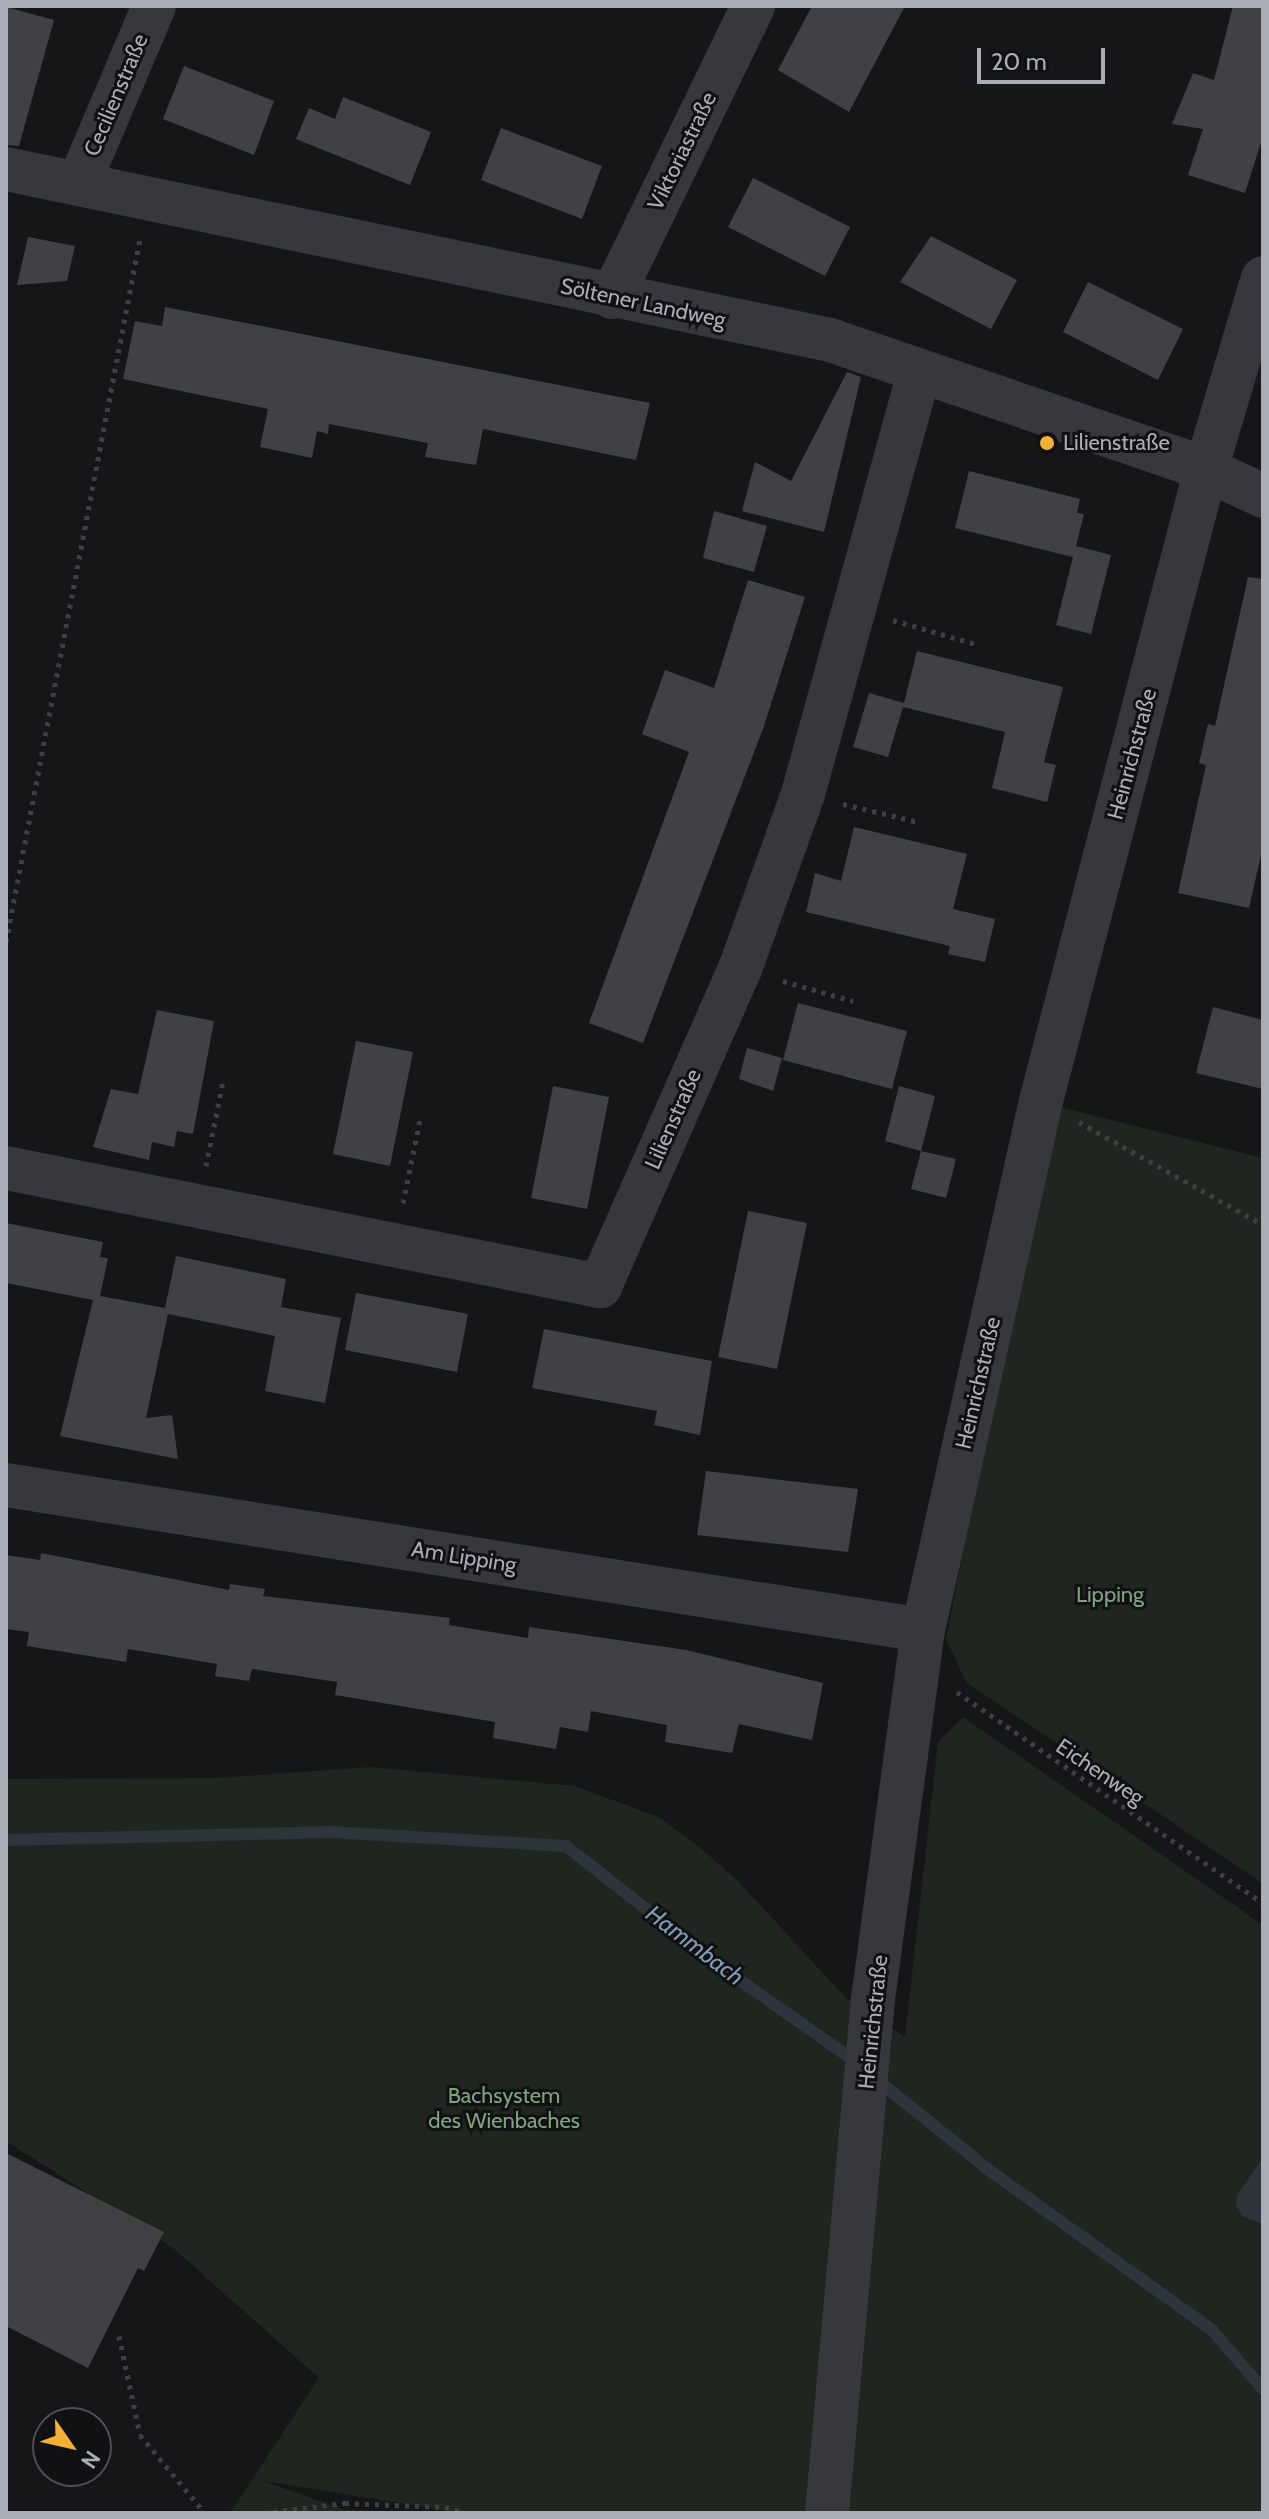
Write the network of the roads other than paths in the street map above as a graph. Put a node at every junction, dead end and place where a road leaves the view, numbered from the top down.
1 (154, 6) edge
2 (753, 6) edge
3 (6, 169) edge
4 (79, 183) junction
5 (1263, 278) edge
6 (612, 297) junction
7 (919, 372) junction
8 (1206, 469) junction
9 (1263, 496) edge
10 (6, 1168) edge
11 (6, 1485) edge
12 (922, 1648) junction
13 (827, 2513) edge

1 - 4 street, Cecilienstraße
2 - 6 street, Viktoriastraße
3 - 4 street, Söltener Landweg
4 - 6 street, Söltener Landweg
5 - 8 street, Heinrichstraße
6 - 7 street, Söltener Landweg
7 - 8 street, Söltener Landweg
7 - 10 street, Lilienstraße
8 - 9 street, Söltener Landweg
8 - 12 street, Heinrichstraße
11 - 12 street, Am Lipping
12 - 13 street, Heinrichstraße

